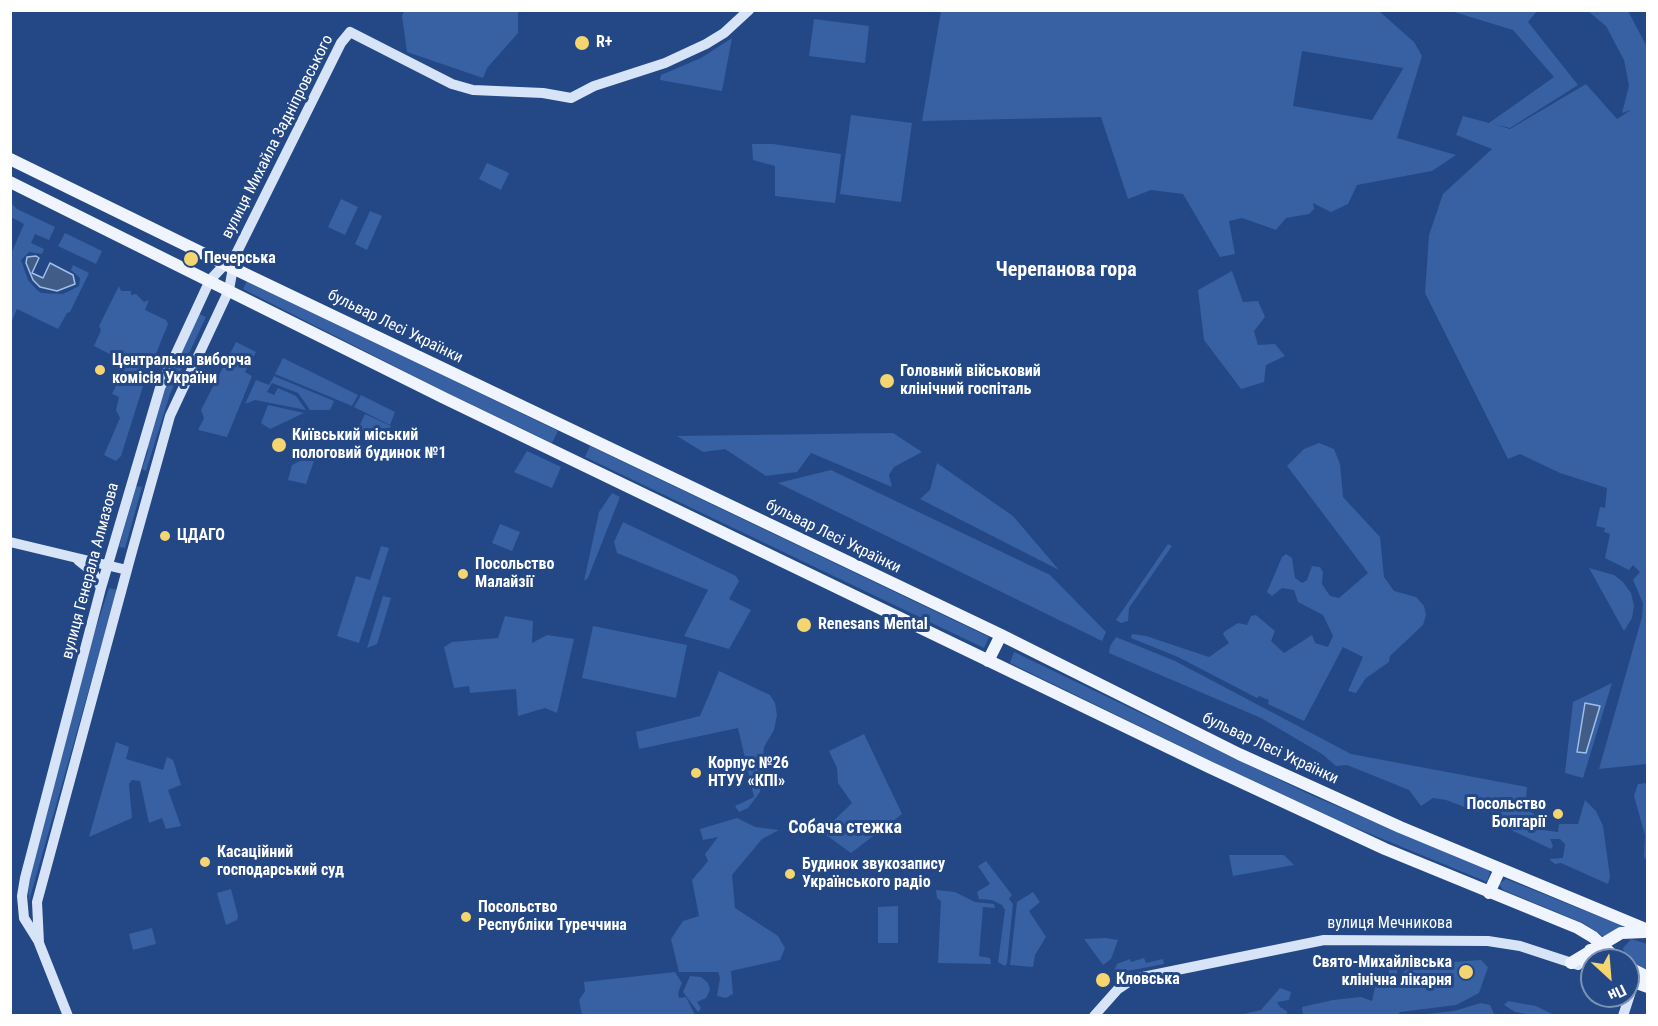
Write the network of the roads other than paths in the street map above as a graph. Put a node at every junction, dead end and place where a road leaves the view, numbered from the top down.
1 (749, 10) edge
2 (10, 159) edge
3 (10, 182) edge
4 (63, 184) junction
5 (52, 204) junction
6 (135, 220) junction
7 (124, 240) junction
8 (229, 266) junction
9 (210, 280) junction
10 (229, 290) junction
11 (10, 542) edge
12 (70, 555) junction
13 (108, 565) junction
14 (127, 570) junction
15 (101, 588) junction
16 (1001, 635) junction
17 (988, 661) junction
18 (1500, 869) junction
19 (1490, 893) junction
20 (1645, 931) edge
21 (1589, 934) junction
22 (39, 943) junction
23 (1602, 945) junction
24 (1590, 948) edge
25 (1598, 948) edge
26 (1604, 948) edge
27 (1606, 948) edge
28 (1618, 948) edge
29 (1580, 959) edge
30 (1571, 963) junction
31 (1580, 966) edge
32 (68, 1016) edge
33 (1094, 1016) edge

1 - 8 main road, вулиця Михайла Задніпровського
2 - 4 main road, бульвар Лесі Українки
3 - 5 main road
4 - 5 main road
4 - 6 main road, бульвар Лесі Українки
5 - 7 main road
6 - 7 main road
6 - 8 main road, бульвар Лесі Українки
7 - 9 main road
8 - 9 main road, вулиця Михайла Задніпровського
8 - 10 main road, вулиця Генерала Алмазова
8 - 16 main road, бульвар Лесі Українки
9 - 10 main road
9 - 13 main road, вулиця Генерала Алмазова
10 - 14 main road, вулиця Генерала Алмазова
10 - 17 main road
11 - 12 main road
12 - 13 main road
12 - 15 main road
13 - 14 main road
13 - 15 main road, вулиця Генерала Алмазова
14 - 22 main road, вулиця Генерала Алмазова
15 - 22 main road, вулиця Генерала Алмазова
16 - 17 main road
16 - 18 main road, бульвар Лесі Українки
17 - 19 main road
18 - 19 main road
18 - 20 main road, бульвар Лесі Українки
19 - 21 main road
20 - 23 main road
20 - 28 main road
21 - 23 main road
21 - 24 main road
22 - 32 main road
23 - 25 main road
23 - 26 main road
23 - 27 main road
29 - 30 main road
30 - 31 main road, вулиця Мечникова
30 - 33 main road, вулиця Мечникова

